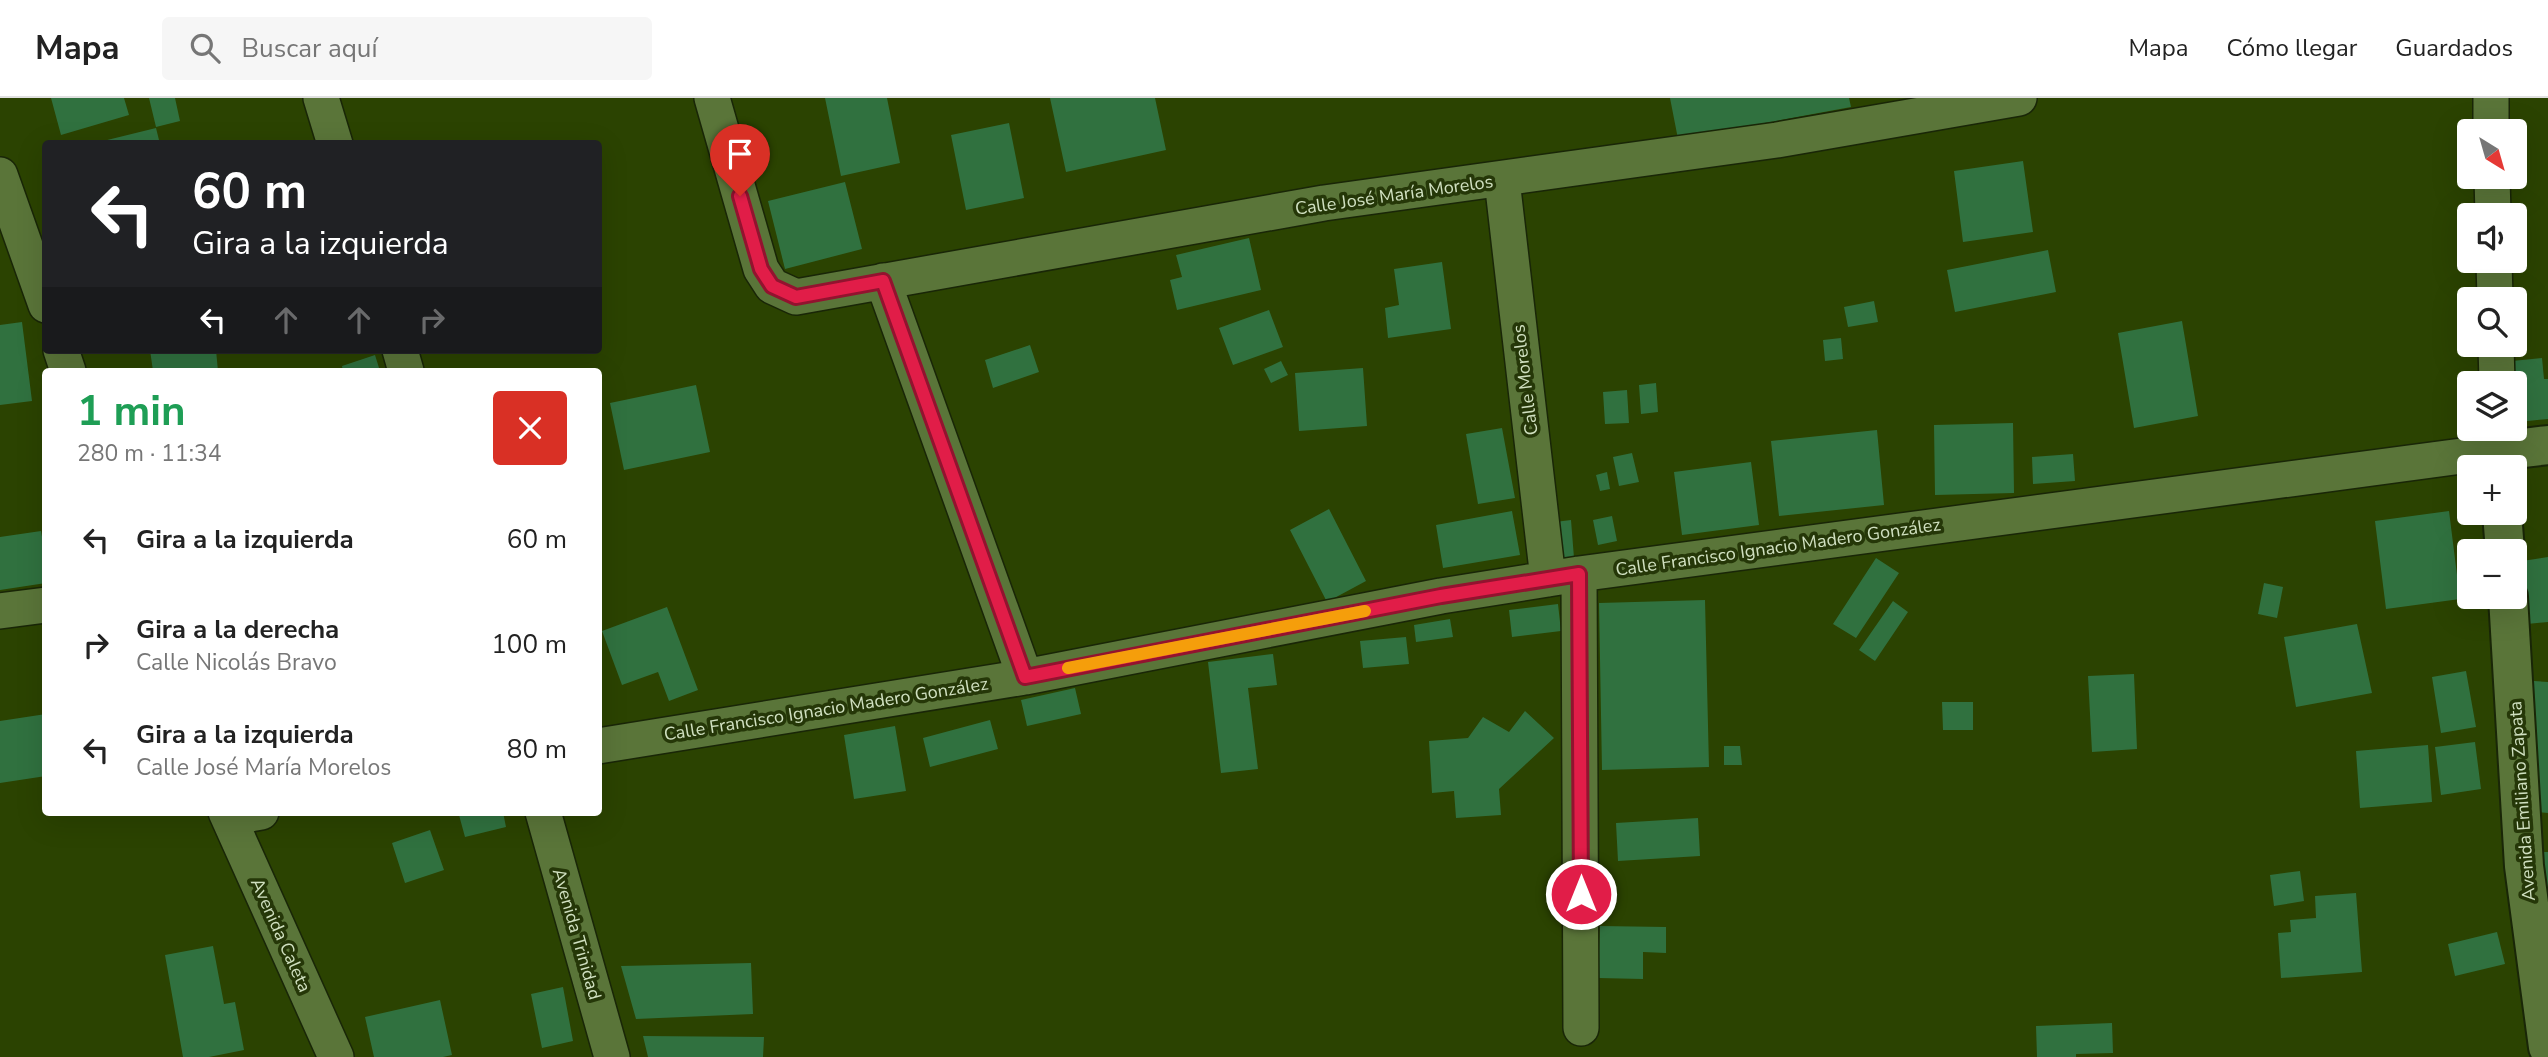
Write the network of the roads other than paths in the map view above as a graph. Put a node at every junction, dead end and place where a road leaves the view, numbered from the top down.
1 (321, 98) edge
2 (712, 98) edge
3 (2019, 98) edge
4 (2491, 98) edge
5 (2491, 119) edge
6 (334, 140) edge
7 (0, 175) edge
8 (1502, 180) junction
9 (883, 281) junction
10 (42, 294) edge
11 (2548, 445) edge
12 (2499, 449) edge
13 (1564, 577) junction
14 (42, 606) edge
15 (2509, 609) edge
16 (0, 611) edge
17 (1025, 677) junction
18 (602, 745) edge
19 (240, 816) edge
20 (544, 816) edge
21 (1581, 1028) dead end
22 (2548, 1047) edge
23 (335, 1057) edge
24 (612, 1057) edge

1 - 6 street
2 - 9 street, Calle José María Morelos
3 - 8 street, Calle José María Morelos
4 - 5 street
7 - 10 street
8 - 9 street, Calle José María Morelos
8 - 13 street, Calle Morelos
9 - 17 street
11 - 12 street, Calle Francisco Ignacio Madero González
12 - 13 street, Calle Francisco Ignacio Madero González
13 - 17 street, Calle Francisco Ignacio Madero González
13 - 21 street, Calle Morelos
14 - 16 street
15 - 22 street, Avenida Emiliano Zapata
17 - 18 street, Calle Francisco Ignacio Madero González
19 - 23 street, Avenida Caleta
20 - 24 street, Avenida Trinidad

